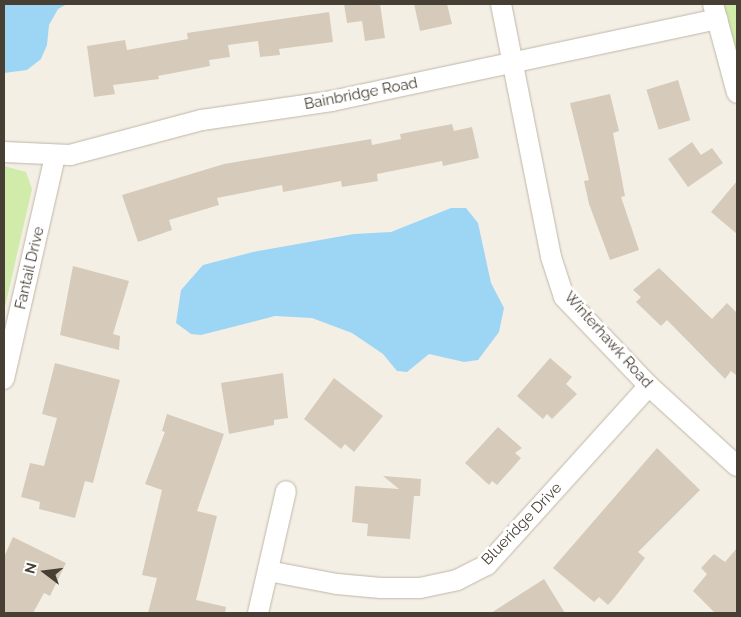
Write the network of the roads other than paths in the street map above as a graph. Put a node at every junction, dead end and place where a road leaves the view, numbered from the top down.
1 (501, 4) edge
2 (715, 11) edge
3 (512, 62) junction
4 (737, 92) edge
5 (4, 152) edge
6 (55, 156) junction
7 (4, 379) edge
8 (649, 386) junction
9 (737, 466) edge
10 (286, 491) dead end
11 (268, 571) junction
12 (258, 613) edge

1 - 3 street, Winterhawk Road
2 - 3 street, Bainbridge Road
2 - 4 street
3 - 6 street, Bainbridge Road
3 - 8 street, Winterhawk Road
5 - 6 street, Bainbridge Road
6 - 7 street, Fantail Drive
8 - 9 street, Winterhawk Road
8 - 11 street, Blueridge Drive
10 - 11 street
11 - 12 street

